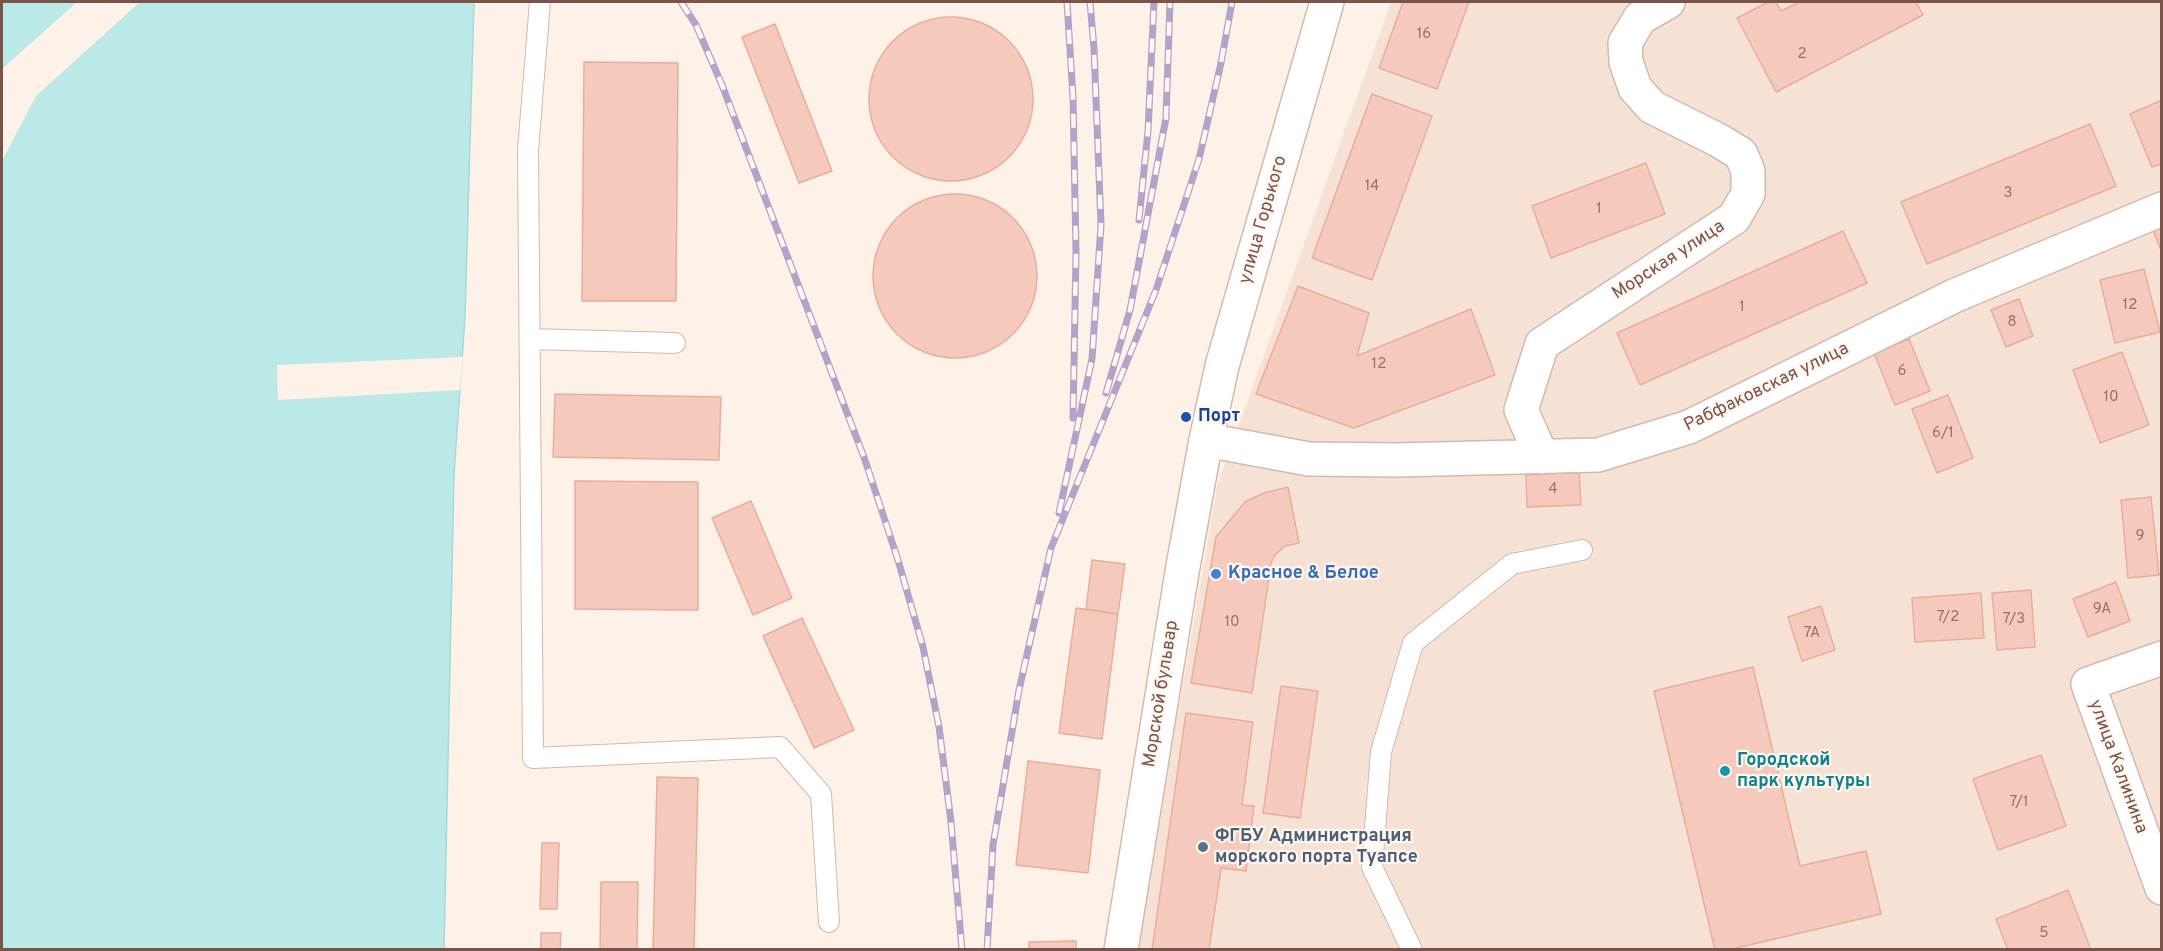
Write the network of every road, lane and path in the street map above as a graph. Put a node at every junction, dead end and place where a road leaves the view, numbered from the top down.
1 (540, 2) edge
2 (1328, 2) edge
3 (1668, 2) edge
4 (2162, 209) edge
5 (530, 339) junction
6 (675, 343) dead end
7 (1206, 440) junction
8 (1542, 457) junction
9 (1582, 550) dead end
10 (2162, 658) edge
11 (2162, 888) edge
12 (829, 922) dead end
13 (1121, 950) edge
14 (1413, 950) edge

1 - 5 lane
2 - 7 street, улица Горького
3 - 8 street, Морская улица
4 - 8 street, Рабфаковская улица
5 - 6 lane
5 - 12 lane
7 - 8 street, Рабфаковская улица
7 - 13 street, Морской бульвар
9 - 14 lane
10 - 11 street, улица Калинина

